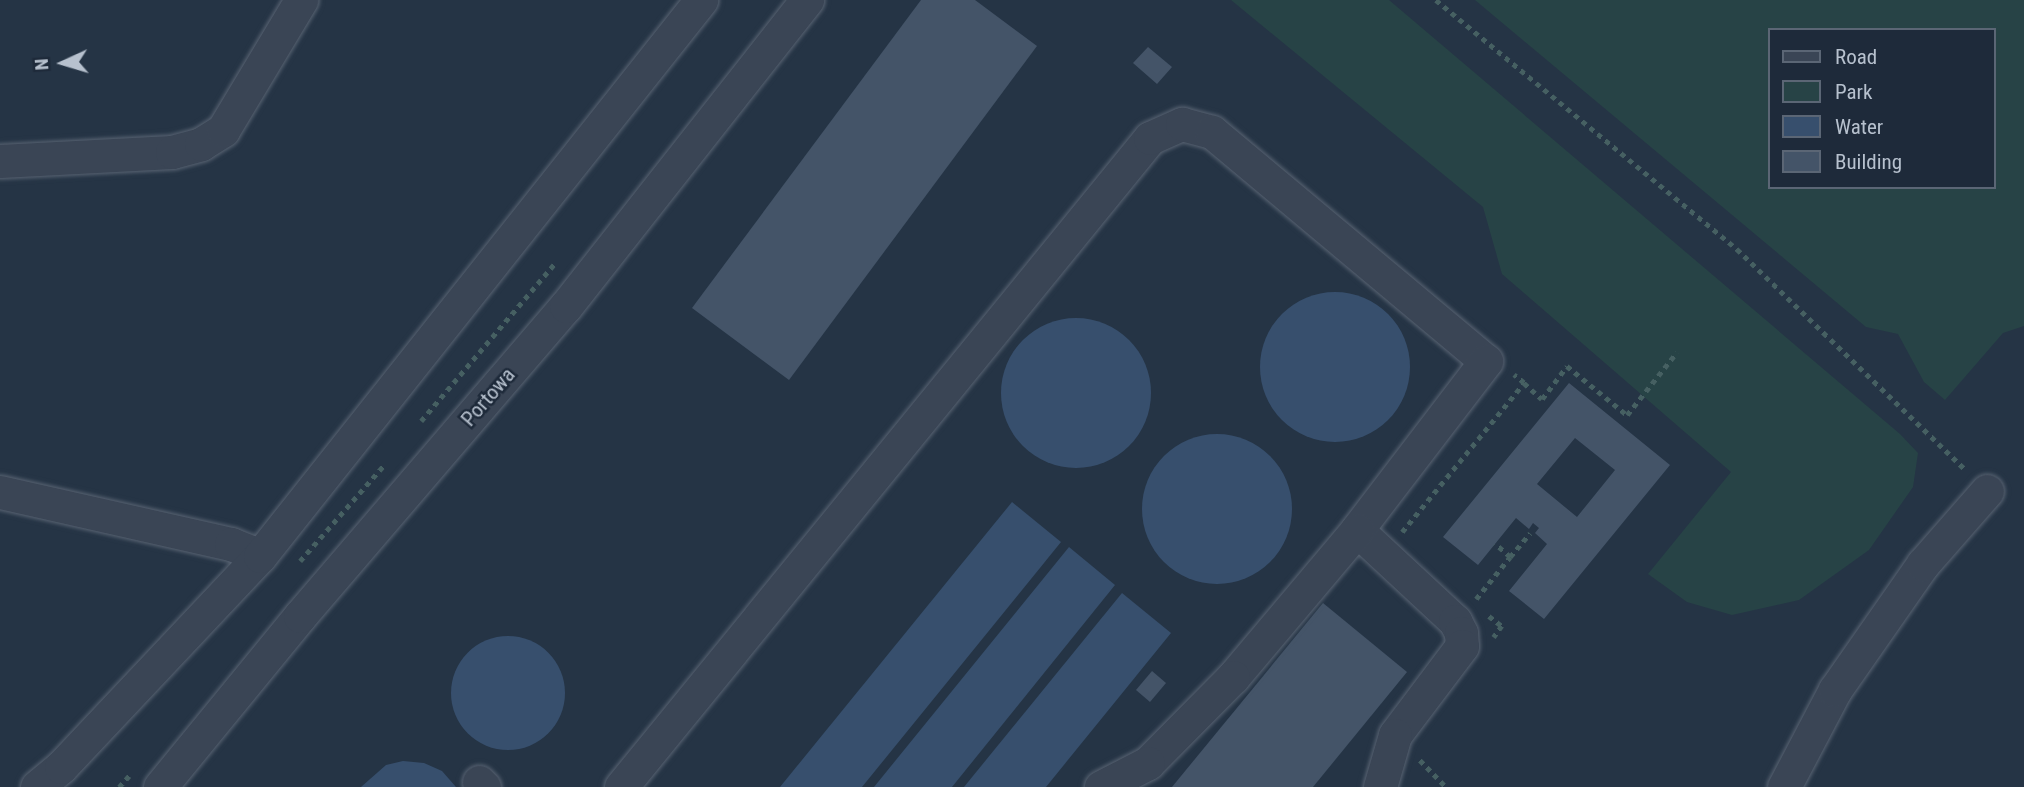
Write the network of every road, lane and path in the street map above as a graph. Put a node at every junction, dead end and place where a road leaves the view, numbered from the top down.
1 (301, 0) edge
2 (701, 0) edge
3 (807, 0) edge
4 (1436, 0) edge
5 (0, 161) edge
6 (559, 259) dead end
7 (1677, 352) dead end
8 (1486, 361) junction
9 (1524, 383) junction
10 (416, 427) dead end
11 (389, 458) dead end
12 (1986, 491) joint
13 (0, 492) edge
14 (1357, 530) junction
15 (1530, 533) dead end
16 (1399, 535) dead end
17 (1494, 544) dead end
18 (260, 556) junction
19 (1510, 556) junction
20 (297, 566) dead end
21 (1474, 600) dead end
22 (148, 777) edge
23 (37, 787) edge
24 (120, 787) edge
25 (621, 787) edge
26 (1101, 787) edge
27 (1380, 787) edge
28 (1784, 787) edge

1 - 5 street
2 - 18 street
3 - 22 street, Portowa
4 - 12 path
6 - 10 path
7 - 9 path
8 - 9 path
8 - 14 street
8 - 25 street
9 - 16 path
11 - 20 path
12 - 28 street
13 - 18 street
14 - 26 street
14 - 27 street
15 - 19 path
17 - 19 path
18 - 23 street
19 - 21 path
22 - 24 path

